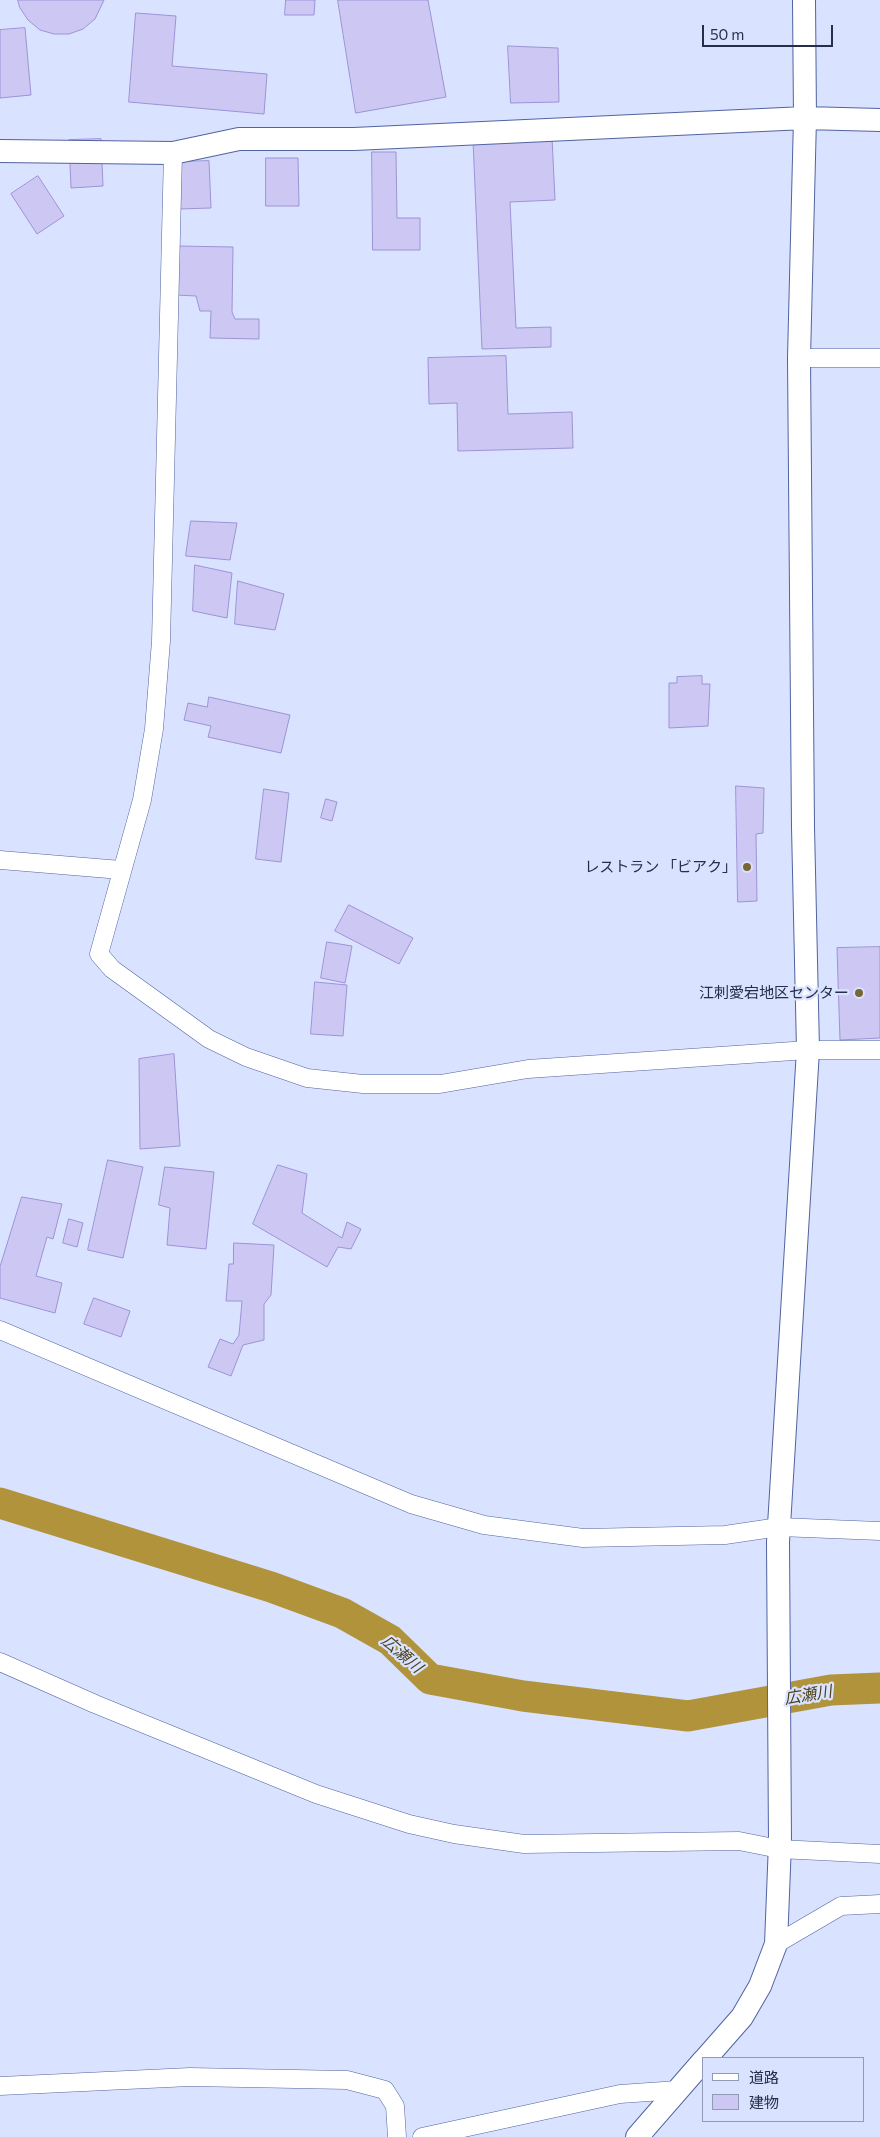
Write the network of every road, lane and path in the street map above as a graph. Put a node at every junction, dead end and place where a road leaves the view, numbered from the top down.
1 (804, 0) edge
2 (805, 118) junction
3 (880, 120) edge
4 (0, 151) edge
5 (173, 153) junction
6 (800, 358) junction
7 (880, 358) edge
8 (0, 860) edge
9 (121, 870) junction
10 (808, 1050) junction
11 (880, 1050) edge
12 (0, 1330) edge
13 (880, 1530) edge
14 (778, 1534) junction
15 (0, 1662) edge
16 (780, 1846) junction
17 (880, 1854) edge
18 (880, 1904) edge
19 (776, 1944) junction
20 (707, 2057) edge
21 (702, 2062) edge
22 (0, 2086) edge
23 (678, 2090) junction
24 (397, 2137) edge
25 (422, 2137) edge
26 (637, 2137) edge

1 - 2 street
2 - 3 street
2 - 5 street
2 - 6 street
4 - 5 street
5 - 9 street
6 - 7 street
6 - 10 street
8 - 9 street
9 - 10 street
10 - 11 street
10 - 14 street
12 - 14 street
13 - 14 street
14 - 16 street
15 - 16 street
16 - 17 street
16 - 19 street
18 - 19 street
19 - 20 street
21 - 23 street
22 - 24 street
23 - 25 street
23 - 26 street

